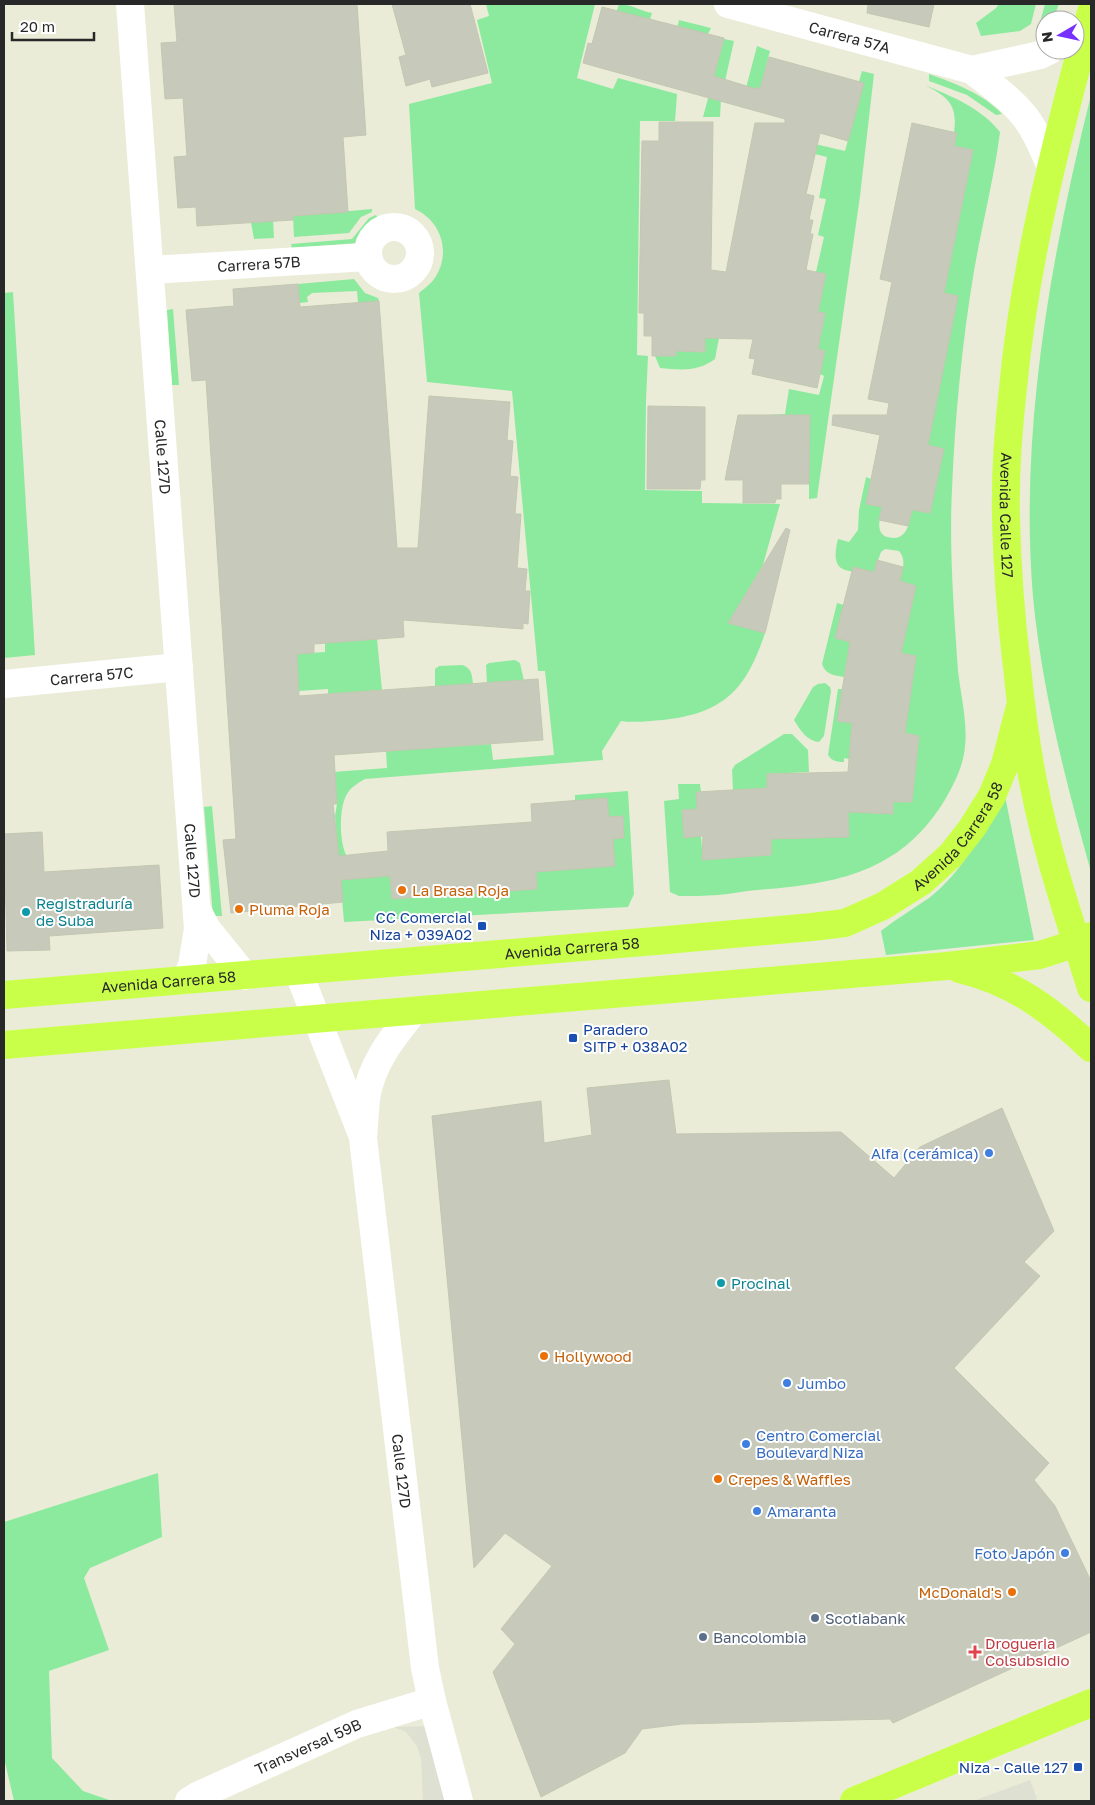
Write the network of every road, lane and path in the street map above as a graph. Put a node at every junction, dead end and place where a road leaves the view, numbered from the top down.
1 (130, 4) edge
2 (728, 4) edge
3 (1035, 56) edge
4 (1076, 60) edge
5 (972, 70) junction
6 (1051, 167) junction
7 (368, 257) dead end
8 (150, 270) junction
9 (179, 667) junction
10 (4, 684) edge
11 (1021, 703) junction
12 (197, 910) junction
13 (1084, 940) edge
14 (947, 966) junction
15 (298, 971) junction
16 (245, 976) junction
17 (186, 980) junction
18 (1091, 988) edge
19 (4, 995) edge
20 (414, 1011) junction
21 (318, 1020) junction
22 (4, 1045) edge
23 (1091, 1048) edge
24 (363, 1138) junction
25 (432, 1701) junction
26 (1091, 1703) edge
27 (189, 1801) edge
28 (459, 1801) edge
29 (854, 1801) edge

1 - 8 street, Calle 127D
2 - 5 street, Carrera 57A
3 - 5 street, Carrera 57A
4 - 6 main road, Avenida Calle 127
5 - 6 street, Carrera 57A
6 - 11 main road, Avenida Calle 127
7 - 8 street, Carrera 57B
8 - 9 street, Calle 127D
9 - 10 street, Carrera 57C
9 - 12 street, Calle 127D
11 - 13 main road, Avenida Calle 127
11 - 15 main road, Avenida Carrera 58
12 - 16 street, Calle 127D
12 - 17 street, Calle 127D
13 - 14 main road
13 - 18 main road, Avenida Calle 127
14 - 20 main road
14 - 23 main road
15 - 16 main road, Avenida Carrera 58
15 - 21 street, Calle 127D
16 - 17 main road, Avenida Carrera 58
17 - 19 main road, Avenida Carrera 58
20 - 21 main road
20 - 24 street, Calle 127D
21 - 22 main road
21 - 24 street, Calle 127D
24 - 25 street, Calle 127D
25 - 27 street, Transversal 59B
25 - 28 street, Calle 127D
26 - 29 main road

